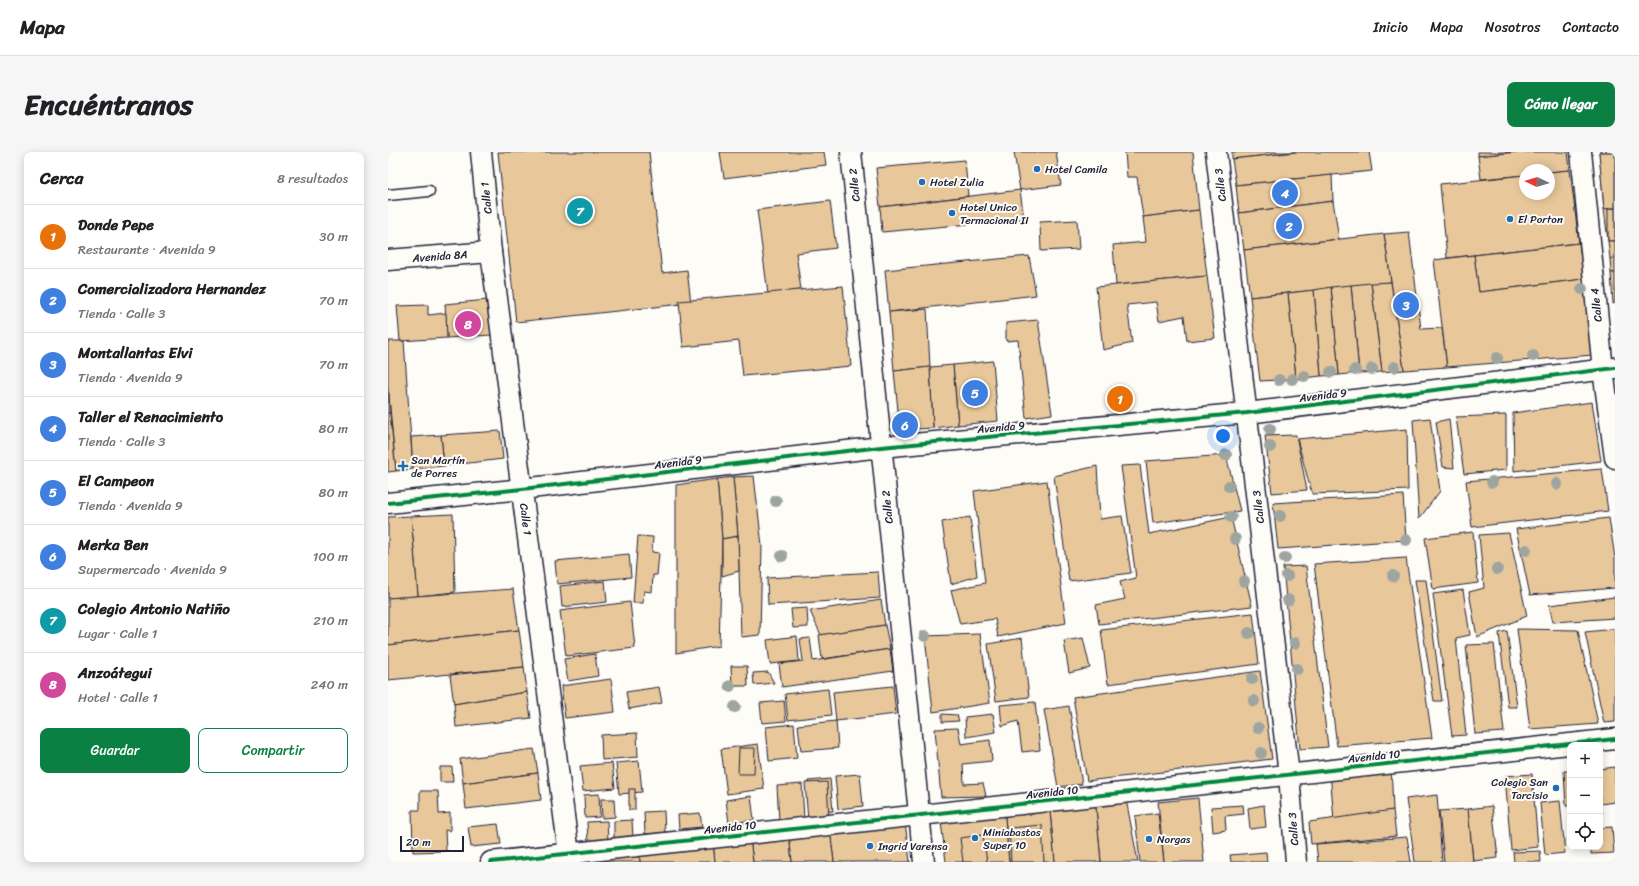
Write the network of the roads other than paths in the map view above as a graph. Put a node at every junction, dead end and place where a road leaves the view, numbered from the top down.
1 (481, 152) edge
2 (851, 152) edge
3 (1216, 152) edge
4 (1581, 152) edge
5 (429, 191) dead end
6 (388, 195) edge
7 (491, 252) junction
8 (388, 260) edge
9 (1609, 369) edge
10 (1247, 413) junction
11 (881, 447) junction
12 (1615, 458) edge
13 (522, 489) junction
14 (388, 503) edge
15 (1615, 739) edge
16 (1289, 775) junction
17 (919, 815) junction
18 (569, 858) edge
19 (492, 862) edge
20 (924, 862) edge
21 (1296, 862) edge

1 - 7 street, Calle 1
2 - 11 street, Calle 2
3 - 10 street, Calle 3
4 - 9 street, Calle 4
5 - 6 lane
7 - 8 street, Avenida 8A
7 - 13 street, Calle 1
9 - 10 street, Avenida 9
9 - 12 street, Calle 4
10 - 11 street, Avenida 9
10 - 16 street, Calle 3
11 - 13 street, Avenida 9
11 - 17 street, Calle 2
13 - 14 street, Avenida 9
13 - 18 street, Calle 1
15 - 16 street, Avenida 10
16 - 17 street, Avenida 10
16 - 21 street, Calle 3
17 - 18 street, Avenida 10
17 - 20 street, Calle 2
18 - 19 street, Avenida 10

